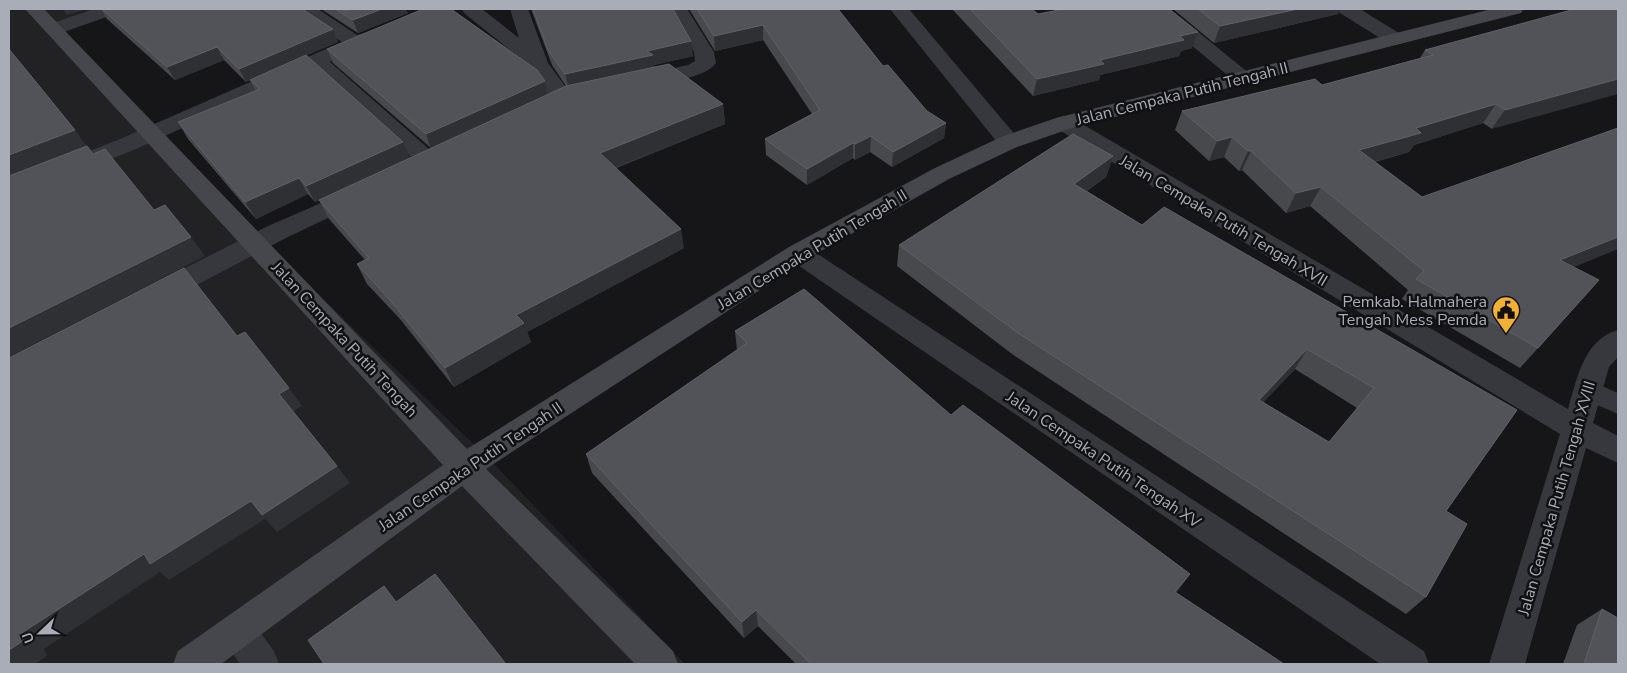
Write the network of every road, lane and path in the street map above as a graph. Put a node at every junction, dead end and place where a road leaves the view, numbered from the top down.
1 (34, 9) edge
2 (111, 9) edge
3 (306, 9) edge
4 (471, 9) edge
5 (519, 9) edge
6 (678, 9) edge
7 (898, 9) edge
8 (1158, 9) edge
9 (1347, 9) edge
10 (1514, 9) edge
11 (54, 29) junction
12 (383, 31) edge
13 (1395, 39) junction
14 (356, 43) junction
15 (316, 60) junction
16 (538, 63) junction
17 (1243, 78) junction
18 (628, 84) edge
19 (563, 100) edge
20 (1064, 123) junction
21 (152, 134) junction
22 (1009, 142) junction
23 (430, 161) edge
24 (378, 186) edge
25 (9, 192) edge
26 (256, 243) junction
27 (798, 253) junction
28 (137, 304) edge
29 (1618, 340) edge
30 (1588, 390) junction
31 (1618, 404) edge
32 (1577, 429) junction
33 (1618, 450) edge
34 (464, 467) junction
35 (238, 631) junction
36 (191, 664) edge
37 (261, 664) edge
38 (660, 664) edge
39 (1411, 664) edge
40 (1507, 664) edge

1 - 11 street, Jalan Cempaka Putih Tengah
2 - 11 street
3 - 14 street
4 - 16 street
5 - 16 street
6 - 18 street
7 - 22 street
8 - 17 street
9 - 13 street
10 - 13 street, Jalan Cempaka Putih Tengah II
11 - 21 street, Jalan Cempaka Putih Tengah
12 - 14 street
13 - 17 street, Jalan Cempaka Putih Tengah II
14 - 15 street
15 - 21 street
15 - 23 street
16 - 19 street
17 - 20 street, Jalan Cempaka Putih Tengah II
20 - 22 street, Jalan Cempaka Putih Tengah II
20 - 32 street, Jalan Cempaka Putih Tengah XVII
21 - 25 street
21 - 26 street, Jalan Cempaka Putih Tengah
22 - 27 street, Jalan Cempaka Putih Tengah II
24 - 26 street
26 - 28 street
26 - 34 street, Jalan Cempaka Putih Tengah
27 - 34 street, Jalan Cempaka Putih Tengah II
27 - 39 street, Jalan Cempaka Putih Tengah XV
29 - 30 street, Jalan Cempaka Putih Tengah XVIII
30 - 31 lane
30 - 32 street, Jalan Cempaka Putih Tengah XVIII
32 - 33 street, Jalan Cempaka Putih Tengah XVII
32 - 40 street, Jalan Cempaka Putih Tengah XVIII
34 - 35 street, Jalan Cempaka Putih Tengah II
34 - 38 street, Jalan Cempaka Putih Tengah
35 - 36 street, Jalan Cempaka Putih Tengah II
35 - 37 street

